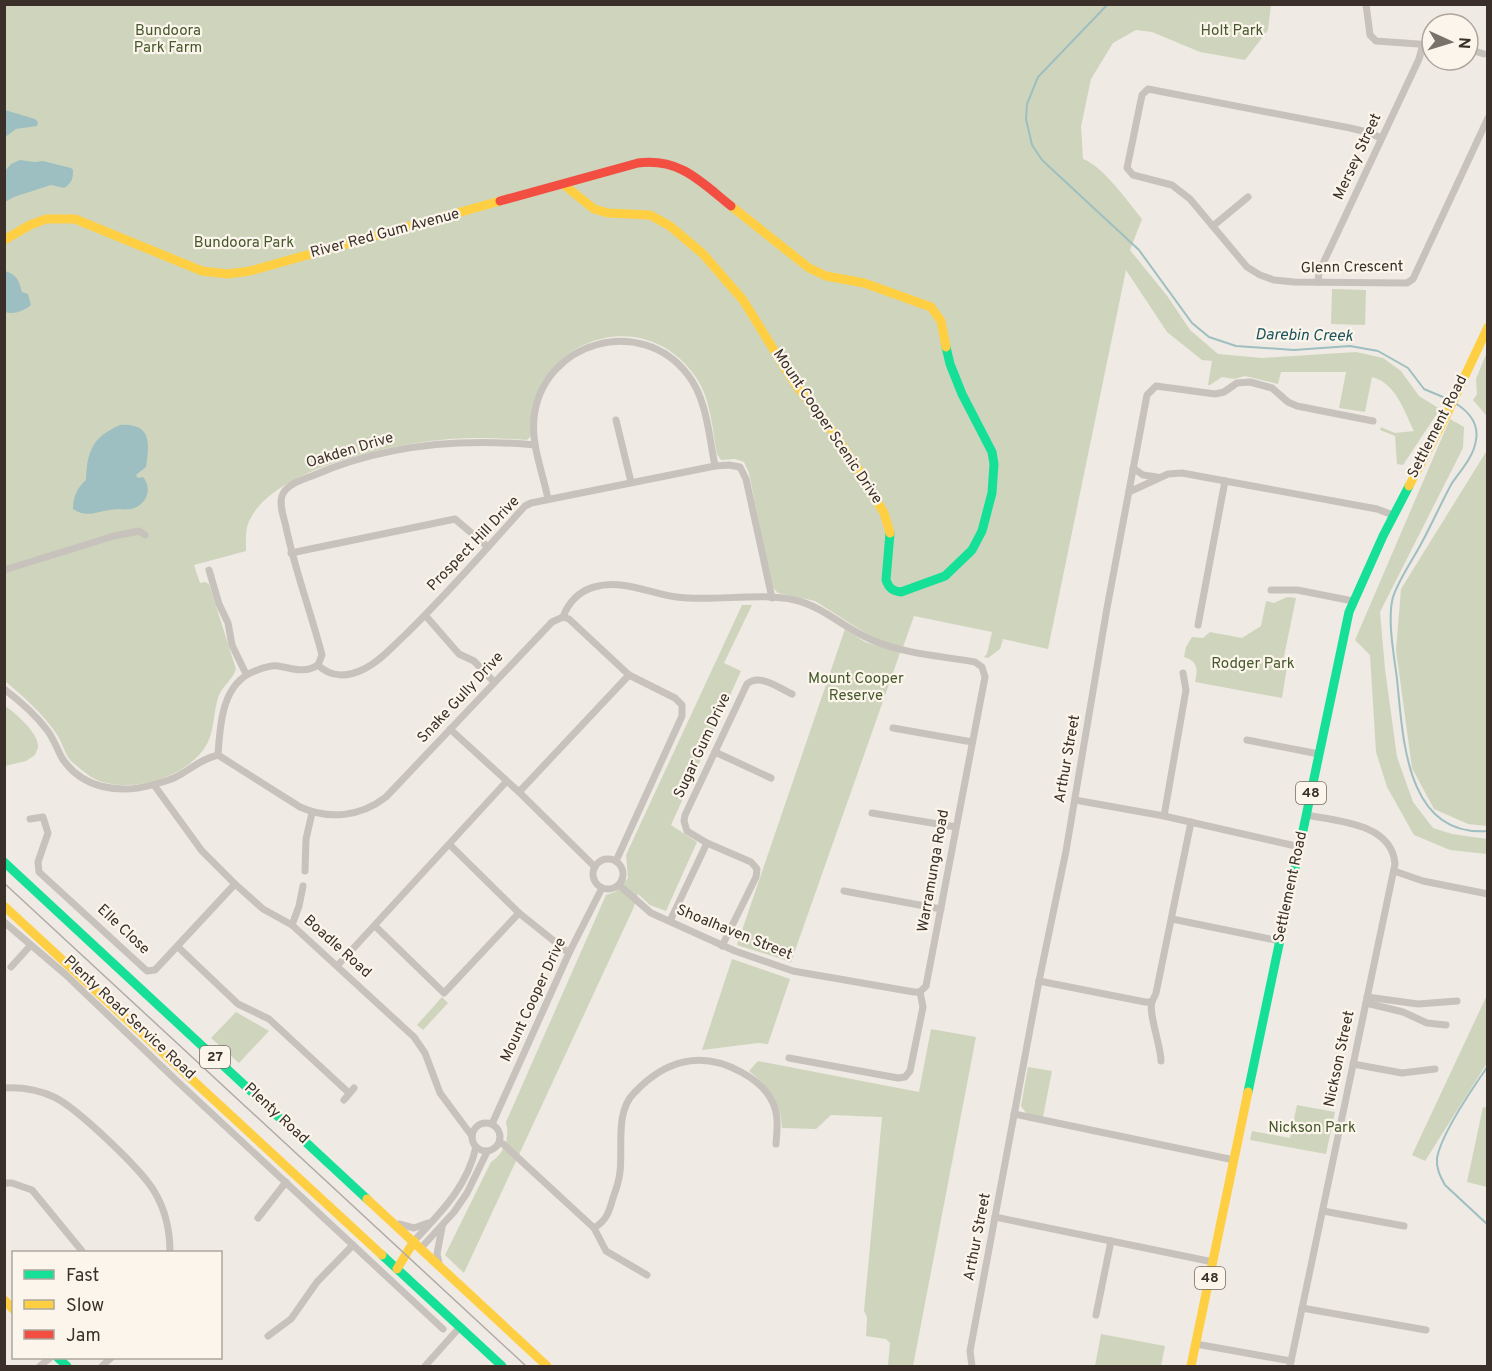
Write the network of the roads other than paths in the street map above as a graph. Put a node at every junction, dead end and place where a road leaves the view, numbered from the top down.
1 (1366, 4) edge
2 (1420, 44) edge
3 (1420, 55) edge
4 (1488, 118) edge
5 (1381, 138) junction
6 (564, 185) junction
7 (1248, 197) dead end
8 (1213, 226) junction
9 (4, 240) edge
10 (1318, 282) junction
11 (1488, 327) edge
12 (616, 420) dead end
13 (1373, 421) dead end
14 (535, 445) junction
15 (715, 466) junction
16 (1134, 468) junction
17 (1163, 476) junction
18 (1225, 481) junction
19 (631, 482) junction
20 (1129, 492) junction
21 (548, 499) junction
22 (1393, 515) junction
23 (145, 535) dead end
24 (488, 547) junction
25 (291, 553) junction
26 (4, 570) edge
27 (209, 570) dead end
28 (1271, 590) dead end
29 (772, 598) junction
30 (1353, 601) junction
31 (426, 615) junction
32 (563, 617) junction
33 (1198, 625) dead end
34 (318, 665) junction
35 (982, 667) joint
36 (1183, 673) dead end
37 (246, 674) junction
38 (629, 675) junction
39 (495, 682) junction
40 (4, 688) edge
41 (792, 694) dead end
42 (893, 728) dead end
43 (450, 729) junction
44 (1246, 740) dead end
45 (972, 742) junction
46 (715, 752) junction
47 (1319, 754) junction
48 (218, 755) junction
49 (771, 778) dead end
50 (507, 782) junction
51 (154, 785) junction
52 (519, 792) junction
53 (1075, 800) junction
54 (312, 813) junction
55 (872, 813) dead end
56 (1306, 815) junction
57 (1164, 816) junction
58 (30, 819) dead end
59 (1191, 822) junction
60 (956, 828) junction
61 (707, 843) junction
62 (450, 845) junction
63 (1300, 847) junction
64 (616, 861) junction
65 (4, 862) edge
66 (595, 867) junction
67 (305, 871) dead end
68 (1394, 871) junction
69 (236, 884) junction
70 (619, 885) junction
71 (303, 886) dead end
72 (602, 888) junction
73 (844, 891) dead end
74 (1488, 894) edge
75 (4, 906) edge
76 (941, 909) junction
77 (519, 913) junction
78 (1172, 918) junction
79 (670, 921) junction
80 (4, 922) edge
81 (292, 925) junction
82 (375, 926) junction
83 (1280, 941) junction
84 (30, 946) junction
85 (722, 946) junction
86 (178, 947) junction
87 (569, 953) junction
88 (338, 965) junction
89 (11, 968) dead end
90 (1039, 981) junction
91 (920, 992) junction
92 (1367, 1000) junction
93 (1457, 1001) dead end
94 (1151, 1002) junction
95 (1446, 1025) dead end
96 (789, 1058) dead end
97 (1161, 1061) dead end
98 (1353, 1064) junction
99 (1435, 1069) dead end
100 (4, 1088) edge
101 (344, 1100) dead end
102 (1014, 1114) junction
103 (460, 1118) junction
104 (492, 1124) junction
105 (241, 1125) junction
106 (479, 1125) junction
107 (234, 1134) junction
108 (472, 1136) junction
109 (499, 1143) junction
110 (776, 1144) dead end
111 (476, 1147) junction
112 (487, 1152) junction
113 (1234, 1160) junction
114 (286, 1182) junction
115 (4, 1183) edge
116 (1323, 1210) junction
117 (995, 1217) junction
118 (258, 1218) dead end
119 (392, 1221) junction
120 (433, 1221) junction
121 (442, 1224) junction
122 (1404, 1226) dead end
123 (594, 1228) junction
124 (1112, 1241) junction
125 (353, 1245) junction
126 (417, 1245) junction
127 (82, 1251) edge
128 (170, 1251) edge
129 (1213, 1262) junction
130 (440, 1266) junction
131 (397, 1269) junction
132 (647, 1275) dead end
133 (1302, 1308) junction
134 (443, 1312) junction
135 (427, 1313) junction
136 (1096, 1316) dead end
137 (460, 1328) junction
138 (443, 1329) dead end
139 (1426, 1330) dead end
140 (268, 1336) dead end
141 (1196, 1344) junction
142 (1291, 1364) edge
143 (424, 1366) edge
144 (502, 1366) edge
145 (547, 1366) edge
146 (972, 1366) edge
147 (1191, 1366) edge

1 - 2 street
3 - 5 street, Mersey Street
4 - 10 street, Glenn Crescent
5 - 8 street, Glenn Crescent
5 - 10 street, Mersey Street
6 - 6 main road, Mount Cooper Scenic Drive
6 - 9 main road, River Red Gum Avenue
7 - 8 street
8 - 10 street, Glenn Crescent
11 - 22 main road, Settlement Road / 48
12 - 19 street
13 - 16 street, Arthur Street
14 - 15 street
14 - 21 street
14 - 25 street, Oakden Drive
15 - 19 street, Prospect Hill Drive
15 - 29 street, Prospect Hill Drive
16 - 17 street
16 - 20 street, Arthur Street
17 - 18 street
17 - 20 street
18 - 22 street
18 - 33 street
19 - 21 street, Prospect Hill Drive
20 - 53 street, Arthur Street
21 - 24 street, Prospect Hill Drive
22 - 30 main road, Settlement Road / 48
23 - 26 street
24 - 25 street
24 - 31 street, Prospect Hill Drive
25 - 34 street, Oakden Drive
27 - 37 street
28 - 30 street
29 - 32 street, Snake Gully Drive
29 - 35 street, Snake Gully Drive
30 - 47 main road, Settlement Road / 48
31 - 34 street, Prospect Hill Drive
31 - 39 street
32 - 38 street
32 - 39 street, Snake Gully Drive
34 - 37 street, Prospect Hill Drive
35 - 45 street, Warramunga Road
36 - 57 street
37 - 48 street
38 - 52 street
38 - 64 street
39 - 43 street, Snake Gully Drive
40 - 51 street
41 - 46 street, Sugar Gum Drive
42 - 45 street
43 - 50 street
43 - 54 street, Snake Gully Drive
44 - 47 street
45 - 60 street, Warramunga Road
46 - 49 street
46 - 61 street, Sugar Gum Drive
47 - 56 main road, Settlement Road / 48
48 - 51 street
48 - 54 street, Snake Gully Drive
50 - 52 street
50 - 62 street
51 - 69 street, Boadle Road
52 - 66 street
53 - 57 street
53 - 90 street, Arthur Street
54 - 67 street
55 - 60 street
56 - 63 main road, Settlement Road / 48
56 - 68 street, Nickson Street
57 - 59 street
58 - 86 street, Elle Close
59 - 63 street
59 - 78 street
60 - 76 street, Warramunga Road
61 - 79 street
61 - 85 street, Sugar Gum Drive
62 - 77 street
62 - 82 street
63 - 83 main road, Settlement Road / 48
64 - 66 street
64 - 70 street
65 - 119 main road, Plenty Road / 27
66 - 72 street
68 - 74 street
68 - 92 street, Nickson Street
69 - 81 street, Boadle Road
69 - 86 street, Elle Close
70 - 72 street
70 - 79 street, Shoalhaven Street
71 - 81 street
72 - 87 street, Mount Cooper Drive
73 - 76 street
75 - 105 main road, Plenty Road / 27
76 - 91 street, Warramunga Road
77 - 82 street
77 - 87 street
78 - 83 street
78 - 94 street
79 - 85 street, Shoalhaven Street
80 - 84 street, Plenty Road Service Road
81 - 88 street, Boadle Road
82 - 88 street
83 - 113 main road, Settlement Road / 48
84 - 89 street
84 - 107 street, Plenty Road Service Road
85 - 91 street, Shoalhaven Street
86 - 101 street
87 - 104 street, Mount Cooper Drive
88 - 103 street, Boadle Road
90 - 94 street
90 - 102 street, Arthur Street
91 - 96 street, Warramunga Road
92 - 93 street
92 - 95 street
92 - 98 street, Nickson Street
94 - 97 street
98 - 99 street
98 - 116 street, Nickson Street
100 - 128 street
102 - 113 street
102 - 117 street, Arthur Street
103 - 106 street
103 - 108 street, Boadle Road
104 - 106 street
104 - 109 street
105 - 107 street
105 - 131 main road, Plenty Road / 27
106 - 108 street
107 - 114 street, Plenty Road Service Road
108 - 111 street
109 - 112 street
109 - 123 street
110 - 123 street
111 - 112 street
111 - 120 street
112 - 121 street
113 - 129 main road, Settlement Road / 48
114 - 118 street
114 - 125 street, Plenty Road Service Road
115 - 127 street
116 - 122 street
116 - 133 street, Nickson Street
117 - 124 street
117 - 146 street, Arthur Street
119 - 120 street
119 - 126 main road, Plenty Road / 27
120 - 126 street
121 - 126 street
121 - 130 street
123 - 132 street
124 - 129 street
124 - 136 street
125 - 135 street, Plenty Road Service Road
125 - 140 street
126 - 130 main road, Plenty Road / 27
126 - 131 main road
129 - 141 main road, Settlement Road / 48
130 - 145 main road, Plenty Road / 27
131 - 134 main road, Plenty Road / 27
133 - 139 street
133 - 142 street, Nickson Street
134 - 135 street
134 - 137 main road, Plenty Road / 27
135 - 138 street, Plenty Road Service Road
137 - 143 street
137 - 144 main road, Plenty Road / 27
141 - 142 street
141 - 147 main road, Settlement Road / 48

